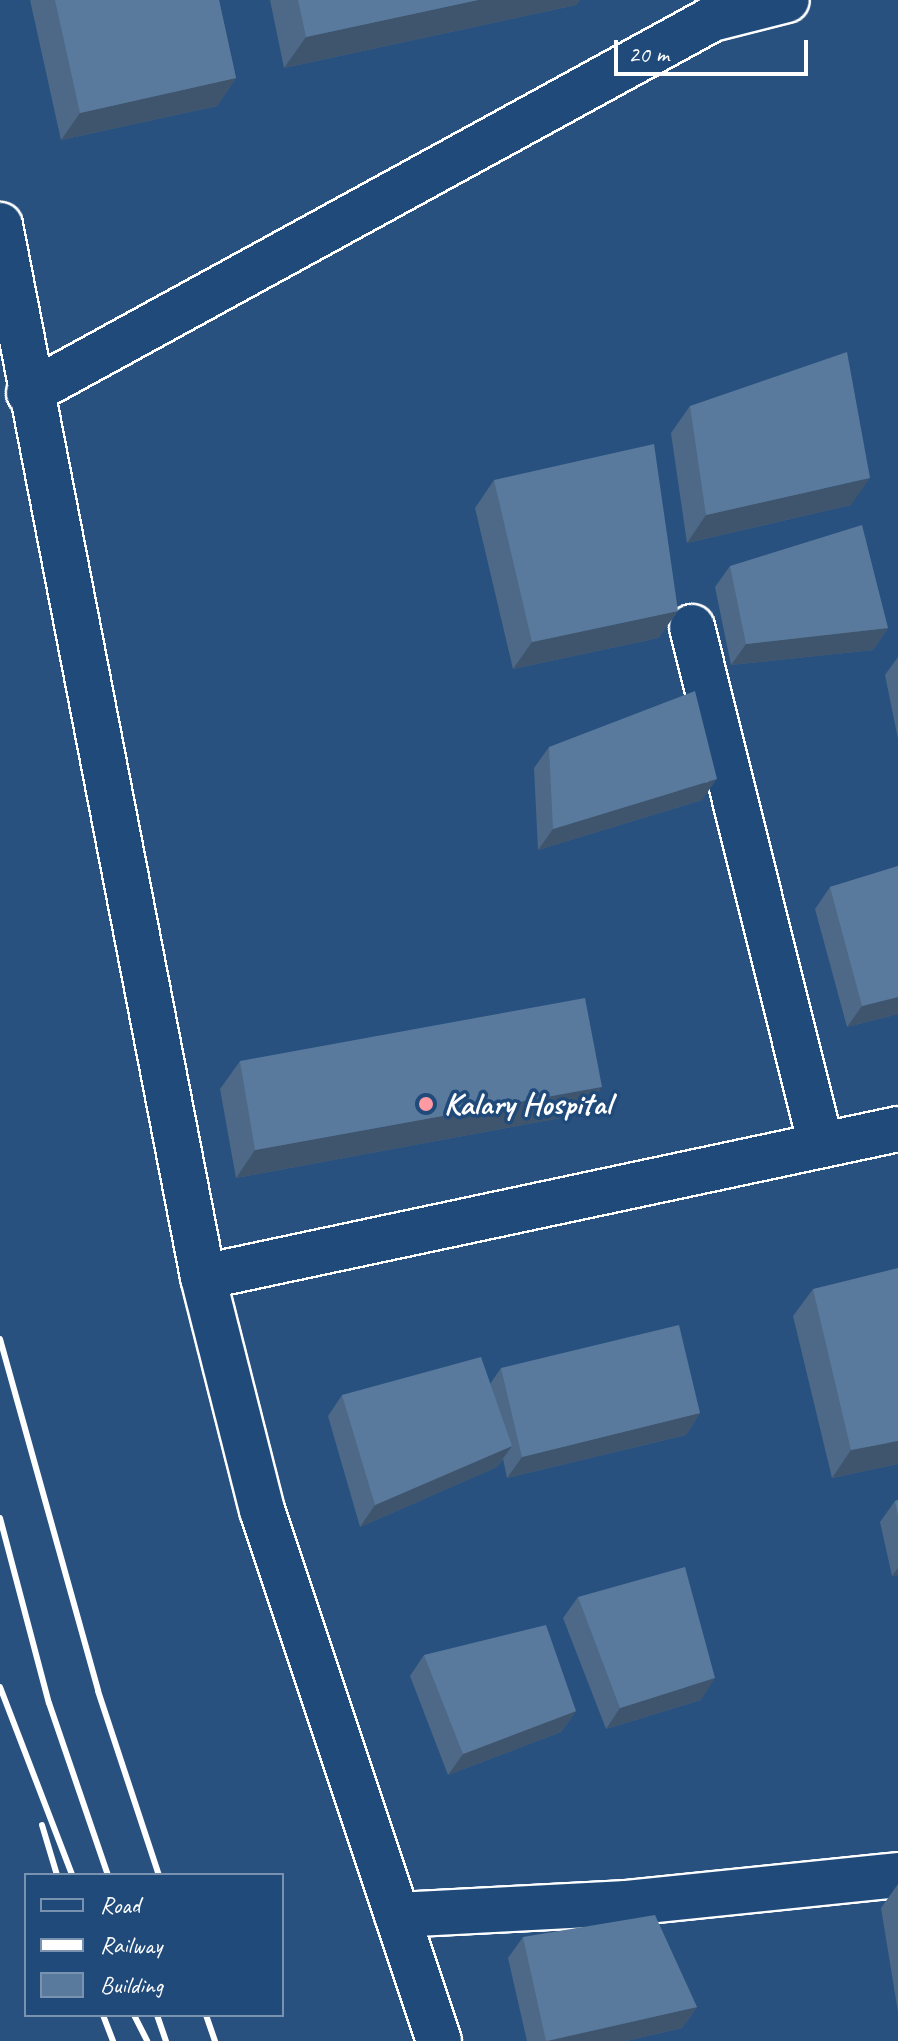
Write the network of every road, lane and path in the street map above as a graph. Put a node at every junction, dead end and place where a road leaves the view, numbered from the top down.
1 (787, 0) edge
2 (0, 225) edge
3 (29, 393) junction
4 (692, 627) dead end
5 (898, 1129) edge
6 (821, 1145) junction
7 (203, 1277) junction
8 (898, 1875) edge
9 (397, 1915) junction
10 (439, 2041) edge

1 - 3 street
2 - 3 street
3 - 7 street
4 - 6 street
5 - 6 street
6 - 7 street
7 - 9 street
8 - 9 street
9 - 10 street

